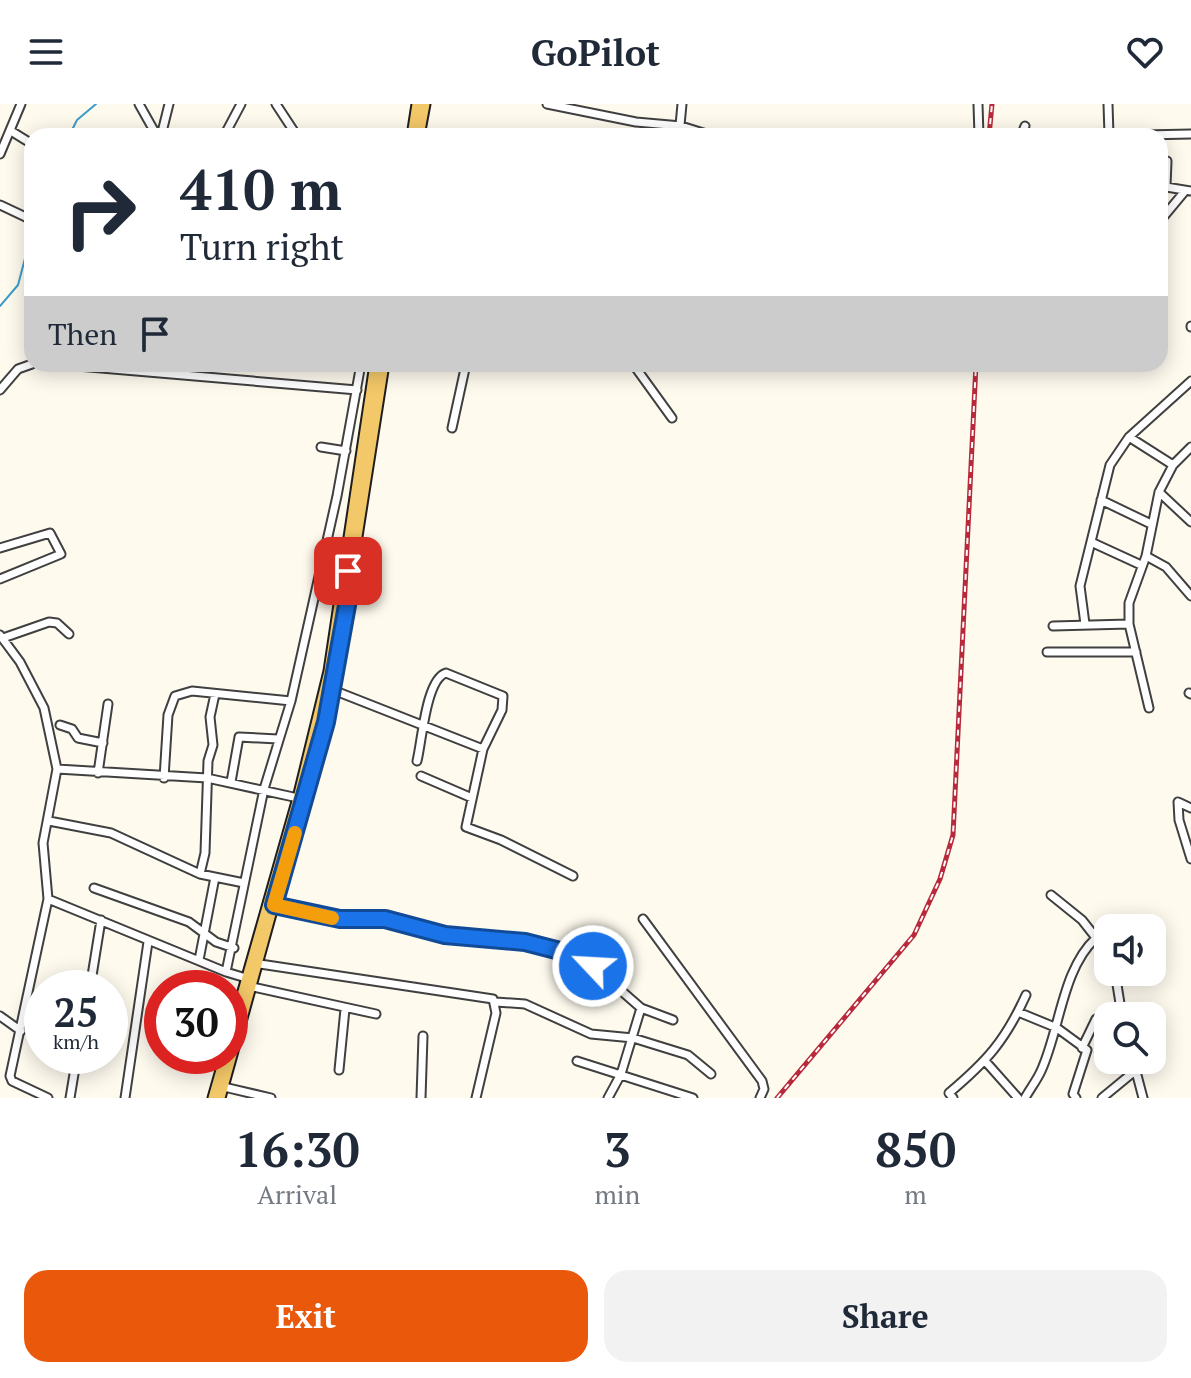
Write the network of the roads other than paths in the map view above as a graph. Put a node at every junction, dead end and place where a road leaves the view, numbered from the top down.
1 (21, 104) edge
2 (139, 104) edge
3 (169, 104) edge
4 (241, 104) edge
5 (276, 104) edge
6 (417, 104) edge
7 (425, 104) edge
8 (547, 104) edge
9 (682, 104) edge
10 (978, 104) edge
11 (1108, 104) edge
12 (681, 126) junction
13 (154, 128) edge
14 (162, 128) edge
15 (228, 128) edge
16 (290, 128) edge
17 (413, 128) edge
18 (420, 128) edge
19 (687, 128) edge
20 (979, 128) edge
21 (1113, 128) edge
22 (11, 131) junction
23 (1168, 134) edge
24 (1191, 134) edge
25 (24, 139) edge
26 (0, 154) edge
27 (1168, 187) edge
28 (1188, 191) edge
29 (0, 205) edge
30 (1168, 212) edge
31 (24, 216) edge
32 (24, 367) edge
33 (147, 372) edge
34 (360, 372) edge
35 (374, 372) edge
36 (383, 372) edge
37 (464, 372) edge
38 (639, 372) edge
39 (1190, 384) edge
40 (0, 390) edge
41 (357, 390) junction
42 (672, 418) dead end
43 (452, 428) dead end
44 (1129, 437) junction
45 (321, 447) dead end
46 (1191, 448) edge
47 (346, 451) junction
48 (1173, 465) junction
49 (1159, 492) junction
50 (1101, 500) junction
51 (1191, 522) edge
52 (1151, 524) junction
53 (1091, 542) junction
54 (0, 548) edge
55 (1146, 556) junction
56 (1141, 565) junction
57 (348, 571) junction
58 (0, 579) edge
59 (1191, 596) edge
60 (1085, 624) junction
61 (1129, 624) junction
62 (1053, 626) dead end
63 (69, 634) dead end
64 (2, 636) edge
65 (1047, 652) dead end
66 (1136, 652) junction
67 (333, 690) junction
68 (215, 694) junction
69 (291, 701) junction
70 (108, 704) dead end
71 (1149, 708) dead end
72 (423, 724) junction
73 (60, 725) dead end
74 (278, 739) junction
75 (103, 743) junction
76 (483, 749) junction
77 (417, 761) dead end
78 (57, 769) junction
79 (98, 773) junction
80 (421, 776) dead end
81 (164, 778) junction
82 (207, 778) junction
83 (231, 782) junction
84 (264, 789) junction
85 (298, 798) junction
86 (472, 798) junction
87 (1191, 808) edge
88 (49, 821) junction
89 (1191, 859) edge
90 (200, 874) junction
91 (573, 876) dead end
92 (215, 877) junction
93 (244, 883) junction
94 (94, 888) dead end
95 (1051, 895) dead end
96 (48, 899) junction
97 (274, 905) junction
98 (643, 919) dead end
99 (101, 920) junction
100 (204, 934) junction
101 (1094, 936) edge
102 (1094, 940) edge
103 (148, 942) junction
104 (234, 948) junction
105 (199, 960) dead end
106 (260, 964) junction
107 (93, 970) edge
108 (221, 970) edge
109 (227, 970) edge
110 (248, 971) edge
111 (253, 987) junction
112 (1026, 995) dead end
113 (496, 1002) junction
114 (641, 1008) junction
115 (345, 1009) junction
116 (1018, 1012) junction
117 (376, 1014) dead end
118 (0, 1016) edge
119 (673, 1020) dead end
120 (1094, 1023) edge
121 (1057, 1028) junction
122 (21, 1031) junction
123 (423, 1036) dead end
124 (633, 1038) junction
125 (1082, 1048) junction
126 (577, 1061) dead end
127 (986, 1062) junction
128 (339, 1070) dead end
129 (74, 1074) edge
130 (220, 1074) edge
131 (621, 1074) junction
132 (711, 1074) dead end
133 (1131, 1074) edge
134 (1137, 1074) edge
135 (224, 1087) junction
136 (948, 1096) edge
137 (48, 1098) edge
138 (70, 1098) edge
139 (125, 1098) edge
140 (213, 1098) edge
141 (220, 1098) edge
142 (271, 1098) edge
143 (421, 1098) edge
144 (476, 1098) edge
145 (608, 1098) edge
146 (693, 1098) edge
147 (760, 1098) edge
148 (1018, 1098) edge
149 (1025, 1098) edge
150 (1076, 1098) edge
151 (1102, 1098) edge
152 (1143, 1098) edge

1 - 22 street
2 - 13 street
3 - 14 street
4 - 15 street
5 - 16 street
6 - 17 main road
7 - 18 main road
8 - 12 street
9 - 12 street
10 - 20 street
11 - 21 street
12 - 19 street
22 - 25 street
22 - 26 street
23 - 24 street
27 - 28 street
28 - 30 street
29 - 31 street
32 - 40 street
33 - 41 street
34 - 41 street
35 - 57 main road
36 - 57 main road
37 - 43 street
38 - 42 street
39 - 44 street
41 - 47 street
44 - 48 street
44 - 50 street
45 - 47 street
46 - 48 street
47 - 69 street
48 - 49 street
49 - 51 street
49 - 52 street
50 - 52 street
50 - 53 street
52 - 55 street
53 - 56 street
53 - 60 street
54 - 58 street
55 - 56 street
55 - 59 street
56 - 61 street
57 - 67 main road
57 - 85 main road
60 - 61 street
60 - 62 street
61 - 66 street
63 - 64 street
64 - 78 street
65 - 66 street
66 - 71 street
67 - 72 street
67 - 97 main road
68 - 69 street
68 - 81 street
68 - 82 street
69 - 74 street
70 - 75 street
72 - 76 street
72 - 76 street
72 - 77 street
73 - 75 street
74 - 83 street
74 - 84 street
75 - 79 street
76 - 86 street
78 - 79 street
78 - 88 street
79 - 81 street
80 - 86 street
81 - 82 street
82 - 83 street
82 - 90 street
83 - 84 street
84 - 85 street
84 - 93 street
85 - 110 main road
86 - 91 street
87 - 89 street
88 - 90 street
88 - 96 street
90 - 92 street
92 - 93 street
92 - 100 street
93 - 104 street
94 - 100 street
95 - 101 street
96 - 99 street
96 - 122 street
97 - 106 main road
97 - 114 street
98 - 147 street
99 - 103 street
99 - 107 street
100 - 104 street
100 - 105 street
102 - 121 street
103 - 108 street
103 - 139 street
104 - 109 street
106 - 111 main road
106 - 113 street
111 - 115 street
111 - 135 main road
112 - 116 street
113 - 124 street
113 - 144 street
114 - 119 street
114 - 124 street
115 - 117 street
115 - 128 street
116 - 121 street
116 - 127 street
118 - 122 street
120 - 125 street
121 - 125 street
121 - 149 street
122 - 137 street
123 - 143 street
124 - 131 street
124 - 132 street
125 - 150 street
126 - 131 street
127 - 136 street
127 - 148 street
129 - 138 street
130 - 140 main road
131 - 145 street
131 - 146 street
133 - 151 street
134 - 152 street
135 - 141 main road
135 - 142 street

